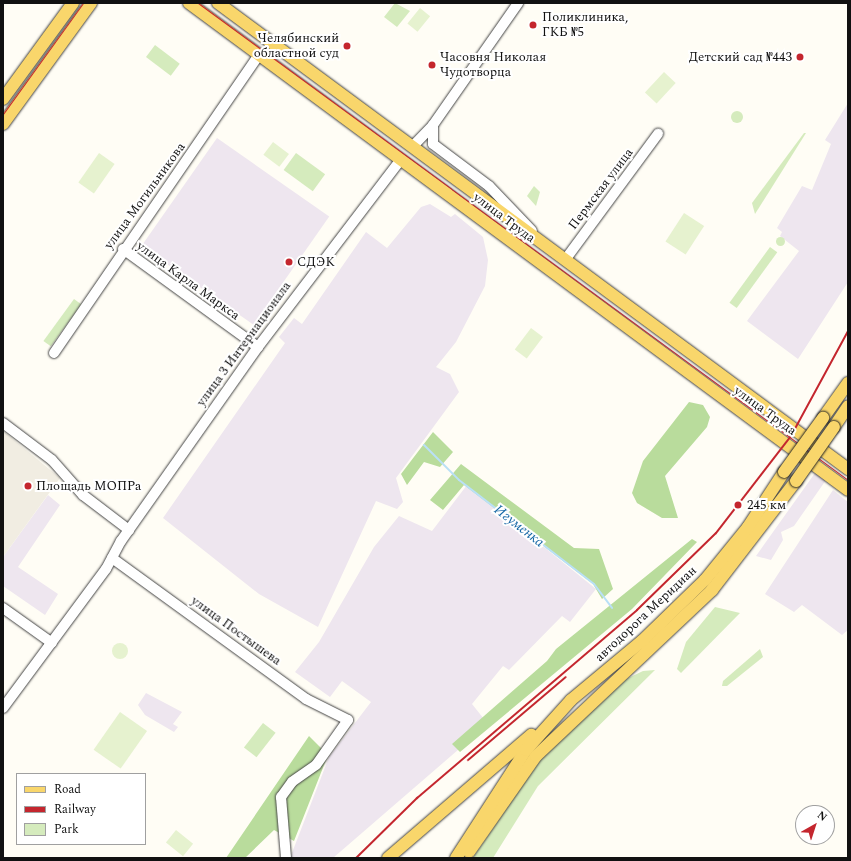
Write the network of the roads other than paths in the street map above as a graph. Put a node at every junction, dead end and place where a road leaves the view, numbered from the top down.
1 (73, 3) edge
2 (91, 3) edge
3 (189, 3) edge
4 (218, 3) edge
5 (518, 3) edge
6 (269, 41) junction
7 (259, 55) junction
8 (3, 99) edge
9 (3, 124) edge
10 (433, 125) junction
11 (658, 134) dead end
12 (412, 147) junction
13 (401, 159) junction
14 (549, 248) junction
15 (123, 249) junction
16 (565, 260) junction
17 (258, 347) junction
18 (54, 353) dead end
19 (848, 384) edge
20 (848, 406) edge
21 (3, 423) edge
22 (848, 469) edge
23 (848, 490) edge
24 (129, 530) junction
25 (112, 558) junction
26 (3, 608) edge
27 (52, 643) junction
28 (571, 700) junction
29 (3, 708) edge
30 (286, 858) edge
31 (388, 858) edge
32 (456, 858) edge
33 (465, 858) edge

1 - 8 main road
2 - 9 main road
3 - 7 main road, улица Труда
4 - 6 main road, улица Труда
5 - 10 street, улица 3 Интернационала
6 - 7 main road
6 - 12 main road, улица Труда
7 - 13 main road, улица Труда
7 - 15 street, улица Могильникова
10 - 12 street, улица 3 Интернационала
10 - 14 street
11 - 16 street, Пермская улица
12 - 13 main road, улица 3 Интернационала
12 - 14 main road, улица Труда
13 - 17 street, улица 3 Интернационала
13 - 23 main road, улица Труда
14 - 16 main road, улица Труда
15 - 17 street, улица Карла Маркса
15 - 18 street, улица Могильникова
16 - 22 main road, улица Труда
17 - 24 street, улица 3 Интернационала
19 - 28 main road, автодорога Меридиан, bridge
20 - 33 main road, автодорога Меридиан, bridge
21 - 24 street
24 - 25 street, улица 3 Интернационала
25 - 27 street, улица 3 Интернационала
25 - 30 street, улица Постышева
26 - 27 street
27 - 29 street, улица 3 Интернационала
28 - 31 main road
28 - 32 main road, автодорога Меридиан

